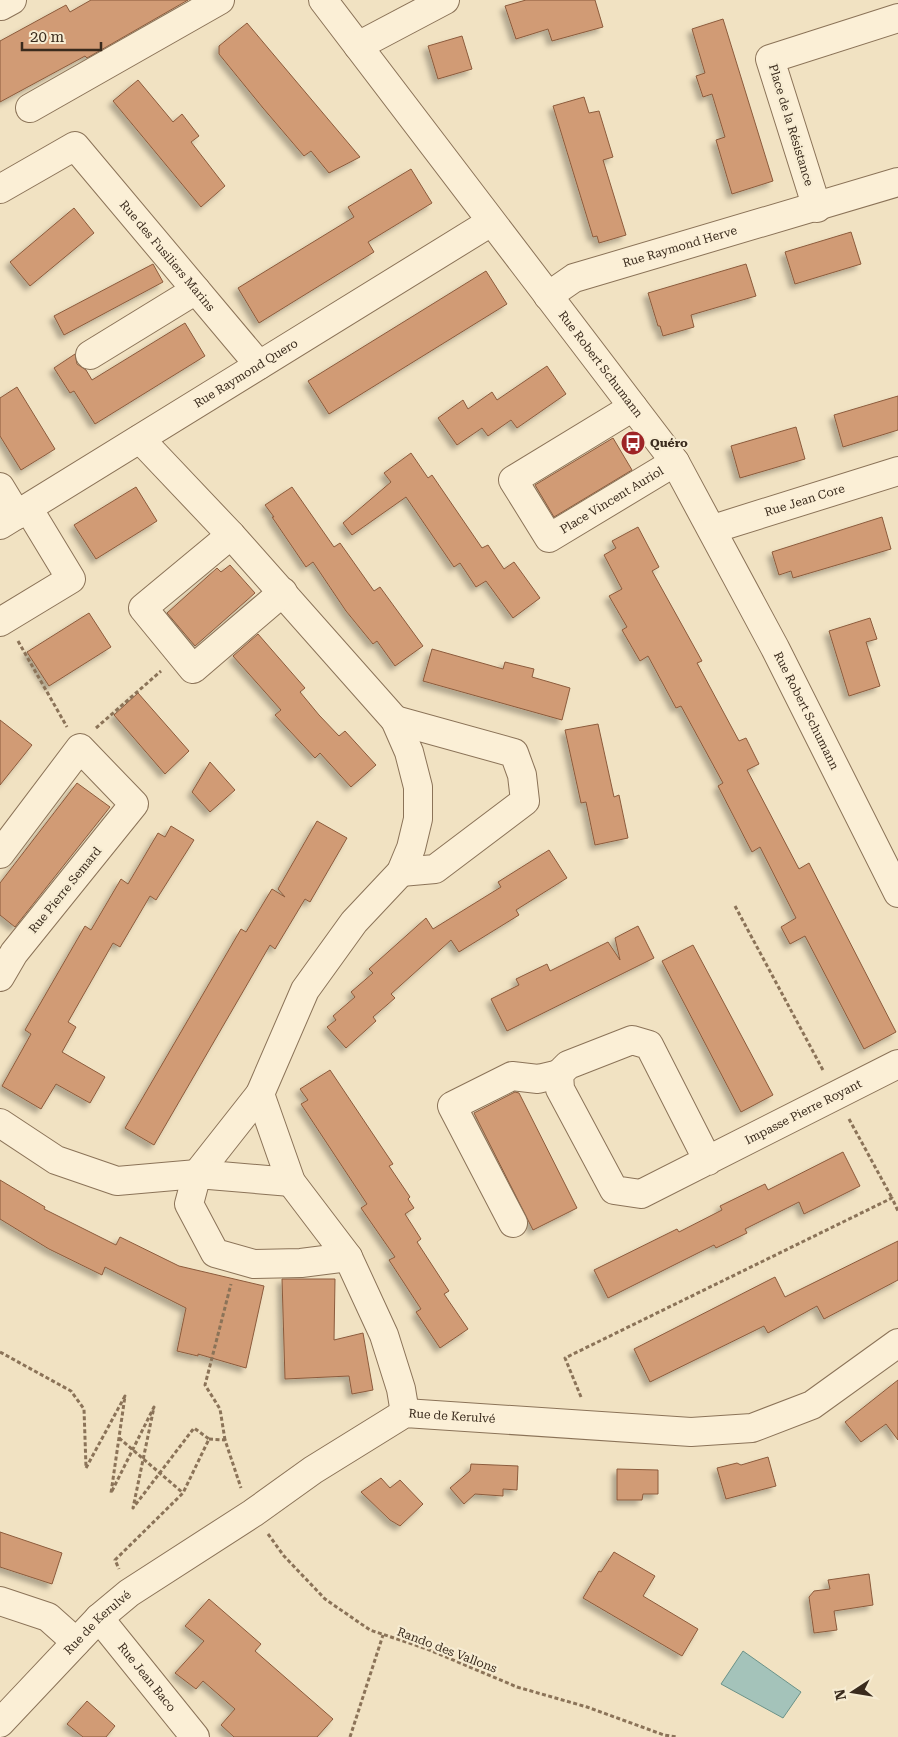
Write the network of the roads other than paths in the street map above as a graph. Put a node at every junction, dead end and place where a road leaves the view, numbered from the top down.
1 (12, 0) edge
2 (220, 0) edge
3 (323, 0) edge
4 (445, 0) edge
5 (0, 4) edge
6 (898, 18) edge
7 (358, 46) junction
8 (30, 108) dead end
9 (898, 182) edge
10 (0, 189) edge
11 (817, 208) junction
12 (492, 222) junction
13 (196, 290) junction
14 (548, 296) junction
15 (90, 355) dead end
16 (259, 366) junction
17 (633, 407) junction
18 (140, 439) junction
19 (675, 462) junction
20 (898, 471) edge
21 (0, 488) edge
22 (15, 516) edge
23 (713, 529) junction
24 (231, 535) junction
25 (283, 592) junction
26 (2, 621) edge
27 (395, 720) junction
28 (0, 854) edge
29 (401, 872) junction
30 (898, 893) edge
31 (7, 946) edge
32 (0, 977) edge
33 (898, 1064) edge
34 (559, 1074) junction
35 (260, 1094) junction
36 (0, 1123) edge
37 (708, 1161) junction
38 (197, 1174) junction
39 (291, 1182) junction
40 (513, 1223) dead end
41 (348, 1257) junction
42 (898, 1343) edge
43 (405, 1413) junction
44 (0, 1601) edge
45 (100, 1618) junction
46 (76, 1642) junction
47 (0, 1723) edge
48 (195, 1737) edge

1 - 5 street
2 - 8 street
3 - 7 street, Rue Robert Schumann
4 - 7 street
6 - 11 street, Place de la Résistance
7 - 12 street, Rue Robert Schumann
9 - 11 street
10 - 13 street, Rue des Fusiliers Marins
11 - 14 street, Rue Raymond Herve
12 - 14 street, Rue Robert Schumann
12 - 16 street, Rue Raymond Quero
13 - 15 street
13 - 16 street, Rue des Fusiliers Marins
14 - 17 street, Rue Robert Schumann
16 - 18 street, Rue Raymond Quero
17 - 19 street, Rue Robert Schumann
17 - 19 street, Place Vincent Auriol
18 - 22 street, Rue Raymond Quero
18 - 24 street
19 - 23 street, Rue Robert Schumann
20 - 23 street, Rue Jean Core
21 - 22 street
22 - 26 street
23 - 30 street, Rue Robert Schumann
24 - 25 street
24 - 25 street
25 - 27 street
27 - 29 street
27 - 29 street
28 - 31 street, Rue Pierre Semard
29 - 35 street
31 - 32 street, Rue Pierre Semard
33 - 37 street, Impasse Pierre Royant
34 - 37 street
34 - 37 street, Impasse Pierre Royant
34 - 40 street
35 - 38 street
35 - 39 street
36 - 38 street
38 - 39 street
38 - 41 street
39 - 41 street
41 - 43 street
42 - 43 street, Rue de Kerulvé
43 - 45 street, Rue de Kerulvé
44 - 46 street
45 - 46 street, Rue de Kerulvé
45 - 48 street, Rue Jean Baco
46 - 47 street, Rue de Kerulvé

